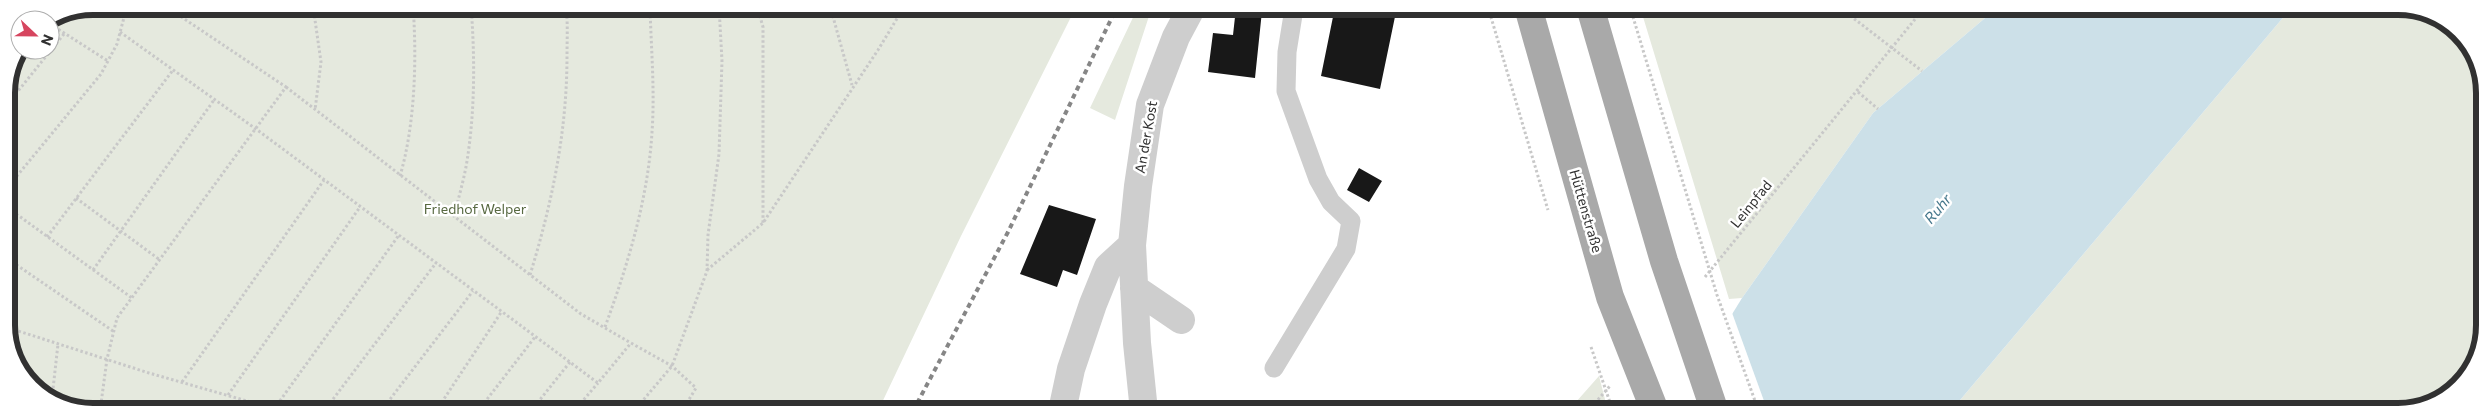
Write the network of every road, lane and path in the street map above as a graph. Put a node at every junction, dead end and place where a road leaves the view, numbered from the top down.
1 (125, 15) edge
2 (178, 15) edge
3 (314, 15) edge
4 (413, 15) edge
5 (472, 15) edge
6 (566, 15) edge
7 (650, 15) edge
8 (719, 15) edge
9 (760, 15) edge
10 (833, 15) edge
11 (899, 15) edge
12 (1188, 15) edge
13 (1293, 15) edge
14 (1530, 15) edge
15 (1592, 15) edge
16 (1632, 15) edge
17 (1849, 15) edge
18 (1920, 15) edge
19 (60, 31) edge
20 (120, 32) junction
21 (64, 34) junction
22 (1893, 49) junction
23 (108, 62) junction
24 (174, 70) junction
25 (1922, 71) dead end
26 (853, 86) junction
27 (286, 87) junction
28 (1858, 92) junction
29 (15, 95) edge
30 (214, 100) junction
31 (1878, 109) dead end
32 (315, 110) junction
33 (256, 129) junction
34 (400, 176) junction
35 (15, 178) edge
36 (324, 180) junction
37 (76, 198) junction
38 (360, 207) junction
39 (15, 213) edge
40 (454, 217) junction
41 (764, 222) junction
42 (122, 230) junction
43 (399, 235) junction
44 (47, 237) junction
45 (1132, 245) junction
46 (160, 260) junction
47 (436, 263) junction
48 (15, 264) edge
49 (93, 270) junction
50 (707, 270) junction
51 (530, 275) junction
52 (1702, 280) dead end
53 (1134, 288) junction
54 (473, 291) junction
55 (132, 298) junction
56 (502, 311) junction
57 (1181, 320) dead end
58 (605, 327) junction
59 (15, 330) edge
60 (113, 331) junction
61 (535, 336) junction
62 (631, 343) junction
63 (58, 344) junction
64 (107, 359) junction
65 (570, 362) junction
66 (672, 366) junction
67 (1274, 368) dead end
68 (1615, 381) dead end
69 (182, 382) junction
70 (598, 383) junction
71 (53, 392) edge
72 (228, 395) junction
73 (101, 403) edge
74 (255, 403) edge
75 (278, 403) edge
76 (330, 403) edge
77 (387, 403) edge
78 (441, 403) edge
79 (484, 403) edge
80 (537, 403) edge
81 (581, 403) edge
82 (641, 403) edge
83 (687, 403) edge
84 (1064, 403) edge
85 (1143, 403) edge
86 (1596, 403) edge
87 (1651, 403) edge
88 (1712, 403) edge
89 (1756, 403) edge

1 - 20 path
2 - 27 path
3 - 32 path
4 - 34 path
5 - 40 path
6 - 51 path
7 - 58 path
8 - 50 path
9 - 41 path
10 - 26 path
11 - 26 path
12 - 45 street, An der Kost
13 - 67 lane
14 - 87 main road, Hüttenstraße, bridge
15 - 88 main road, bridge
16 - 89 path, bridge
17 - 22 path
18 - 22 path, Leinpfad
19 - 21 path
20 - 23 path
20 - 24 path
21 - 23 path
21 - 29 path
22 - 25 path
22 - 28 path, Leinpfad
23 - 35 path
24 - 30 path
24 - 37 path
26 - 41 path
27 - 32 path
27 - 33 path
28 - 31 path
28 - 52 path, Leinpfad
30 - 33 path
30 - 42 path
32 - 34 path
33 - 36 path
33 - 46 path
34 - 40 path
36 - 38 path
36 - 69 path
37 - 42 path
37 - 44 path
38 - 43 path
38 - 72 path
39 - 44 path
40 - 51 path
41 - 50 path
42 - 46 path
42 - 49 path
43 - 47 path
43 - 75 path
44 - 49 path
45 - 53 street, An der Kost
45 - 84 street
46 - 55 path
47 - 54 path
47 - 76 path
48 - 60 path
49 - 55 path
50 - 66 path
51 - 58 path
53 - 57 street
53 - 85 street, An der Kost
54 - 56 path
54 - 77 path
55 - 60 path
56 - 61 path
56 - 78 path
58 - 62 path
59 - 63 path
60 - 64 path
61 - 65 path
61 - 79 path
62 - 66 path
62 - 70 path
63 - 64 path
63 - 71 path
64 - 69 path
64 - 73 path
65 - 70 path
65 - 80 path
66 - 82 path
66 - 83 path
68 - 86 path
69 - 72 path
70 - 81 path
72 - 74 path

